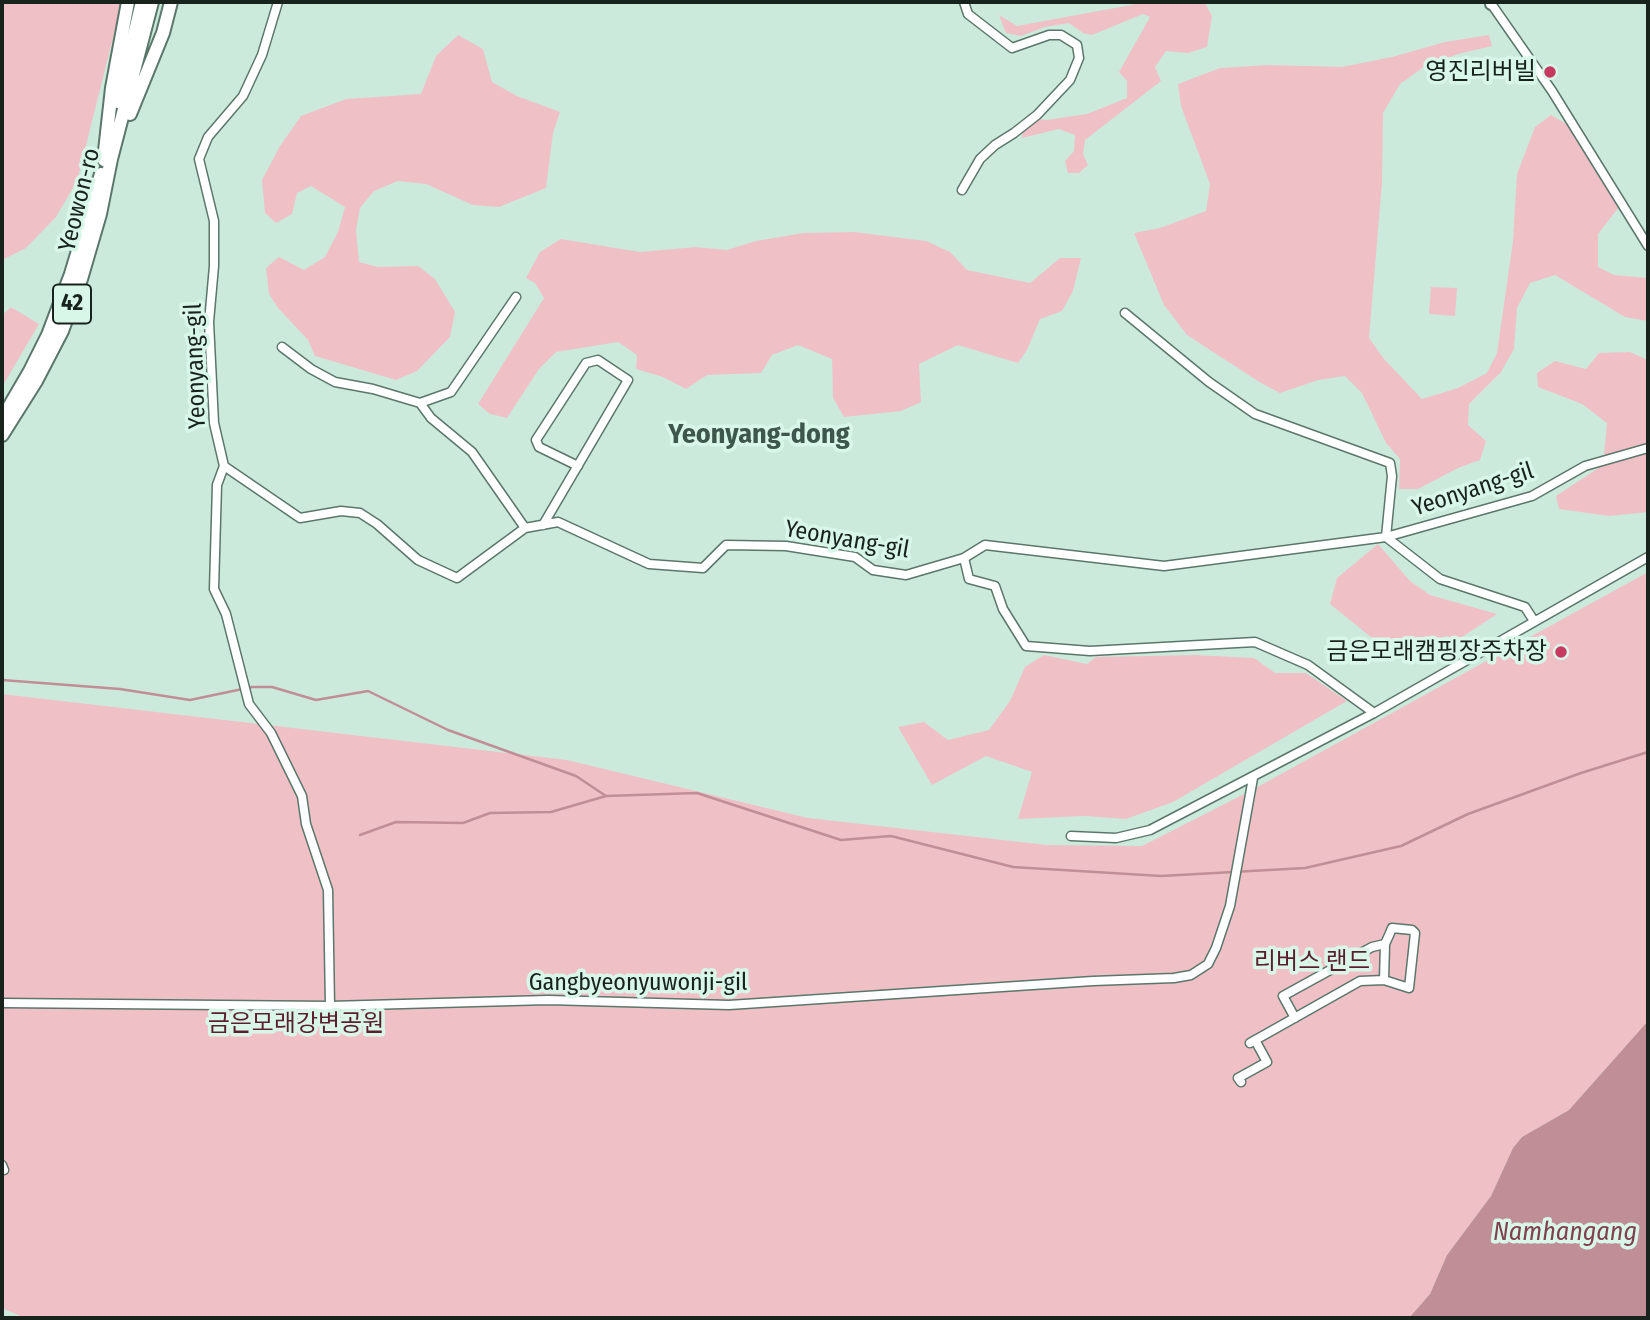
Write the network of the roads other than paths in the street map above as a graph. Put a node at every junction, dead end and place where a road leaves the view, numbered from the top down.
1 (128, 2) edge
2 (142, 2) edge
3 (152, 2) edge
4 (171, 2) edge
5 (278, 2) edge
6 (964, 2) edge
7 (1490, 2) edge
8 (108, 160) junction
9 (962, 190) dead end
10 (1648, 246) edge
11 (516, 297) dead end
12 (1125, 313) dead end
13 (282, 346) dead end
14 (420, 403) junction
15 (2, 419) edge
16 (2, 435) edge
17 (1648, 448) edge
18 (224, 466) junction
19 (578, 466) junction
20 (543, 525) junction
21 (525, 528) junction
22 (1386, 537) junction
23 (964, 558) junction
24 (1648, 558) edge
25 (1534, 621) junction
26 (1374, 713) junction
27 (1253, 778) junction
28 (1072, 836) dead end
29 (1385, 944) junction
30 (1384, 980) junction
31 (2, 1003) edge
32 (330, 1006) junction
33 (1295, 1018) junction
34 (1241, 1082) dead end

1 - 8 highway
2 - 8 highway, Yeowon-ro / 42
3 - 8 highway, Yeowon-ro / 42
4 - 8 highway
5 - 18 street, Yeonyang-gil
6 - 9 street
7 - 10 street
8 - 15 highway, Yeowon-ro / 42
8 - 16 highway, Yeowon-ro / 42
11 - 14 street
12 - 22 street, Yeonyang-gil
13 - 14 street
14 - 21 street
17 - 22 street, Yeonyang-gil
18 - 21 street, Yeonyang-gil
18 - 32 street
19 - 19 street
19 - 20 street
20 - 21 street, Yeonyang-gil
20 - 23 street, Yeonyang-gil
22 - 23 street, Yeonyang-gil
22 - 25 street
23 - 26 street
24 - 25 street
25 - 26 street
26 - 27 street
27 - 28 street
27 - 32 street, Gangbyeonyuwonji-gil
29 - 30 street
29 - 30 street
29 - 33 street
30 - 33 street
31 - 32 street, Gangbyeonyuwonji-gil
33 - 34 street

